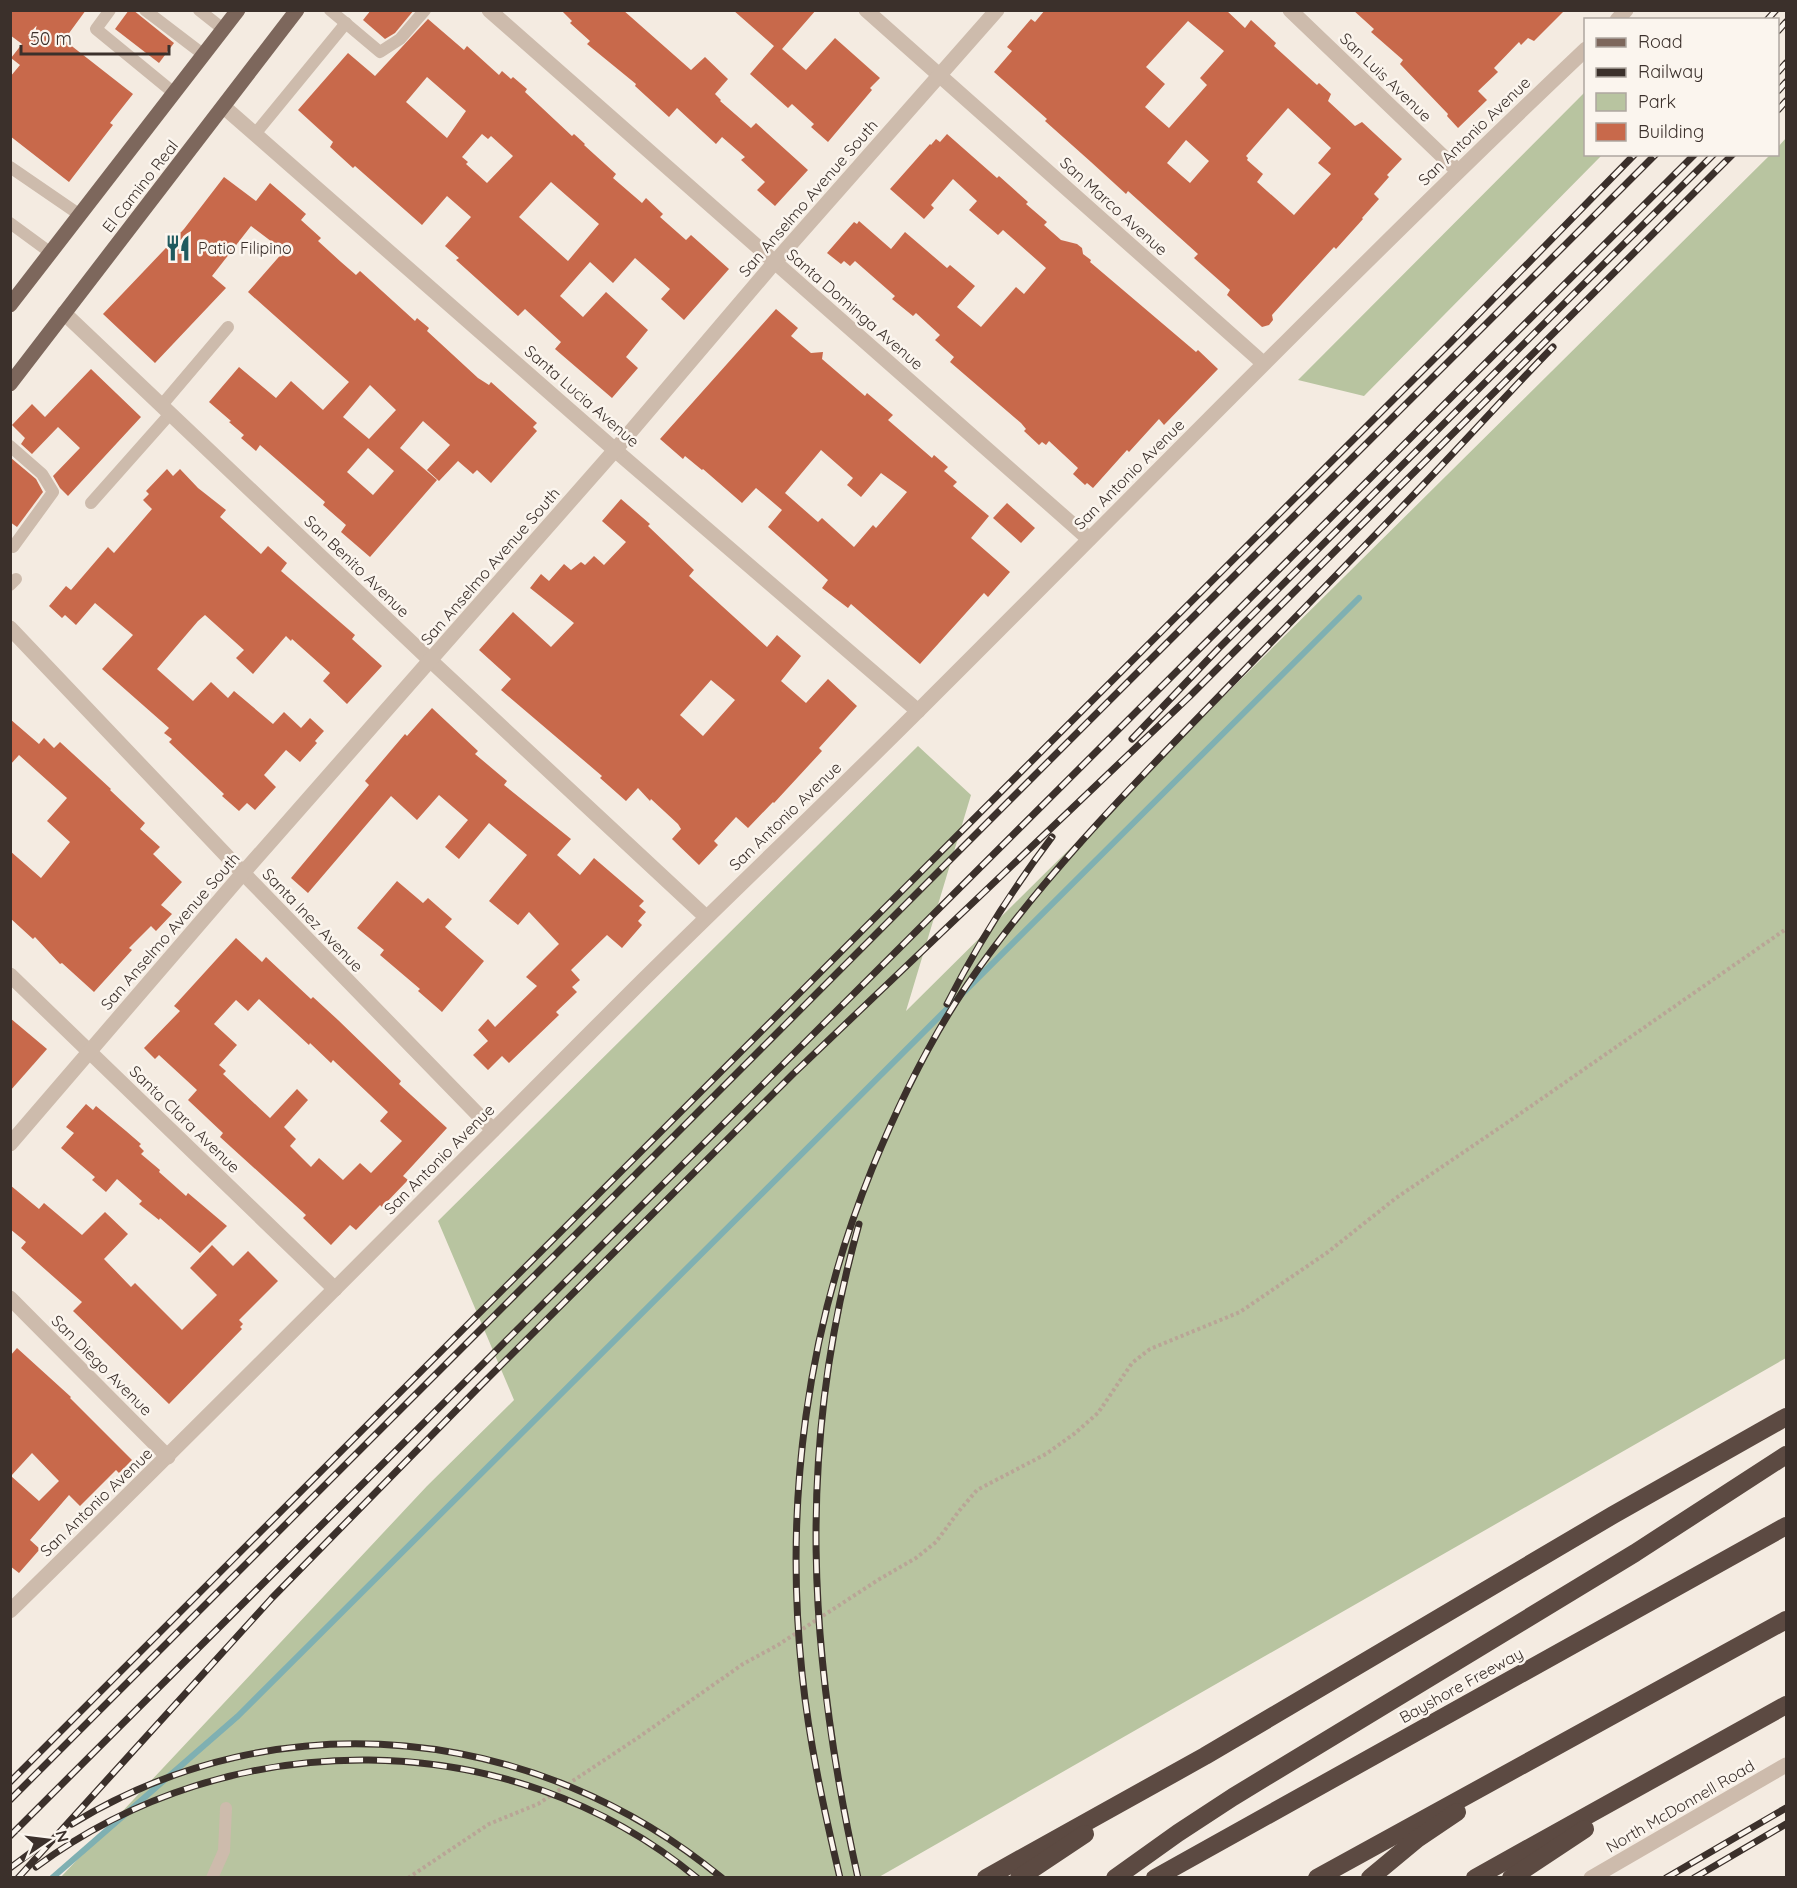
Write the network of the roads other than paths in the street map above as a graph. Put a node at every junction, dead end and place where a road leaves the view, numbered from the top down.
1 (110, 10) edge
2 (145, 10) edge
3 (199, 10) edge
4 (238, 10) edge
5 (297, 10) edge
6 (330, 10) edge
7 (425, 10) edge
8 (489, 10) edge
9 (866, 10) edge
10 (998, 10) edge
11 (1290, 10) edge
12 (346, 23) junction
13 (223, 29) junction
14 (1584, 51) edge
15 (204, 55) junction
16 (940, 76) junction
17 (174, 93) junction
18 (224, 107) junction
19 (255, 134) junction
20 (10, 167) edge
21 (1457, 170) junction
22 (80, 215) junction
23 (10, 223) edge
24 (51, 253) junction
25 (774, 263) junction
26 (10, 305) edge
27 (64, 313) junction
28 (228, 327) dead end
29 (1263, 363) junction
30 (10, 384) edge
31 (166, 410) junction
32 (10, 446) edge
33 (615, 450) junction
34 (91, 503) dead end
35 (1089, 539) junction
36 (13, 547) dead end
37 (10, 628) edge
38 (431, 661) junction
39 (918, 711) junction
40 (243, 873) junction
41 (706, 917) junction
42 (10, 975) edge
43 (90, 1052) junction
44 (493, 1130) junction
45 (10, 1144) edge
46 (335, 1290) junction
47 (10, 1298) edge
48 (1786, 1417) edge
49 (1786, 1455) edge
50 (168, 1457) junction
51 (1786, 1527) edge
52 (10, 1611) edge
53 (1786, 1620) edge
54 (1786, 1705) edge
55 (1553, 1747) junction
56 (1711, 1747) junction
57 (1205, 1756) junction
58 (1786, 1766) edge
59 (226, 1808) dead end
60 (212, 1878) edge
61 (986, 1878) edge
62 (1019, 1878) edge
63 (1115, 1878) edge
64 (1155, 1878) edge
65 (1317, 1878) edge
66 (1370, 1878) edge
67 (1476, 1878) edge
68 (1511, 1878) edge
69 (1591, 1878) edge

1 - 17 lane
2 - 15 lane
3 - 13 lane
4 - 13 main road, El Camino Real
5 - 18 main road, El Camino Real
6 - 12 lane
7 - 12 lane
8 - 25 street, Santa Dominga Avenue
9 - 16 street, San Marco Avenue
10 - 16 street, San Anselmo Avenue South
11 - 21 street, San Luis Avenue
12 - 19 lane
13 - 15 main road, El Camino Real
14 - 21 street, San Antonio Avenue
15 - 17 main road, El Camino Real
16 - 25 street, San Anselmo Avenue South
16 - 29 street, San Marco Avenue
17 - 22 main road, El Camino Real
18 - 19 street, Santa Lucia Avenue
18 - 27 main road, El Camino Real
19 - 33 street, Santa Lucia Avenue
20 - 22 lane
21 - 29 street, San Antonio Avenue
22 - 24 main road, El Camino Real
23 - 24 lane
24 - 26 main road, El Camino Real
25 - 33 street, San Anselmo Avenue South
25 - 35 street, Santa Dominga Avenue
27 - 30 main road, El Camino Real
27 - 31 street, San Benito Avenue
28 - 31 lane
29 - 35 street, San Antonio Avenue
31 - 34 lane
31 - 38 street, San Benito Avenue
32 - 36 lane
33 - 38 street, San Anselmo Avenue South
33 - 39 street, Santa Lucia Avenue
35 - 39 street, San Antonio Avenue
37 - 40 street, Santa Inez Avenue
38 - 40 street, San Anselmo Avenue South
38 - 41 street, San Benito Avenue
39 - 41 street, San Antonio Avenue
40 - 43 street, San Anselmo Avenue South
40 - 44 street, Santa Inez Avenue
41 - 44 street, San Antonio Avenue
42 - 43 street, Santa Clara Avenue
43 - 45 street, San Anselmo Avenue South
43 - 46 street, Santa Clara Avenue
44 - 46 street, San Antonio Avenue
46 - 50 street, San Antonio Avenue
47 - 50 street, San Diego Avenue
48 - 57 highway
49 - 63 highway
50 - 52 street, San Antonio Avenue
51 - 64 highway, Bayshore Freeway
53 - 55 highway
54 - 56 highway
55 - 65 highway
55 - 66 highway
56 - 67 highway
56 - 68 highway
57 - 61 highway
57 - 62 highway
58 - 69 street, North McDonnell Road
59 - 60 lane

